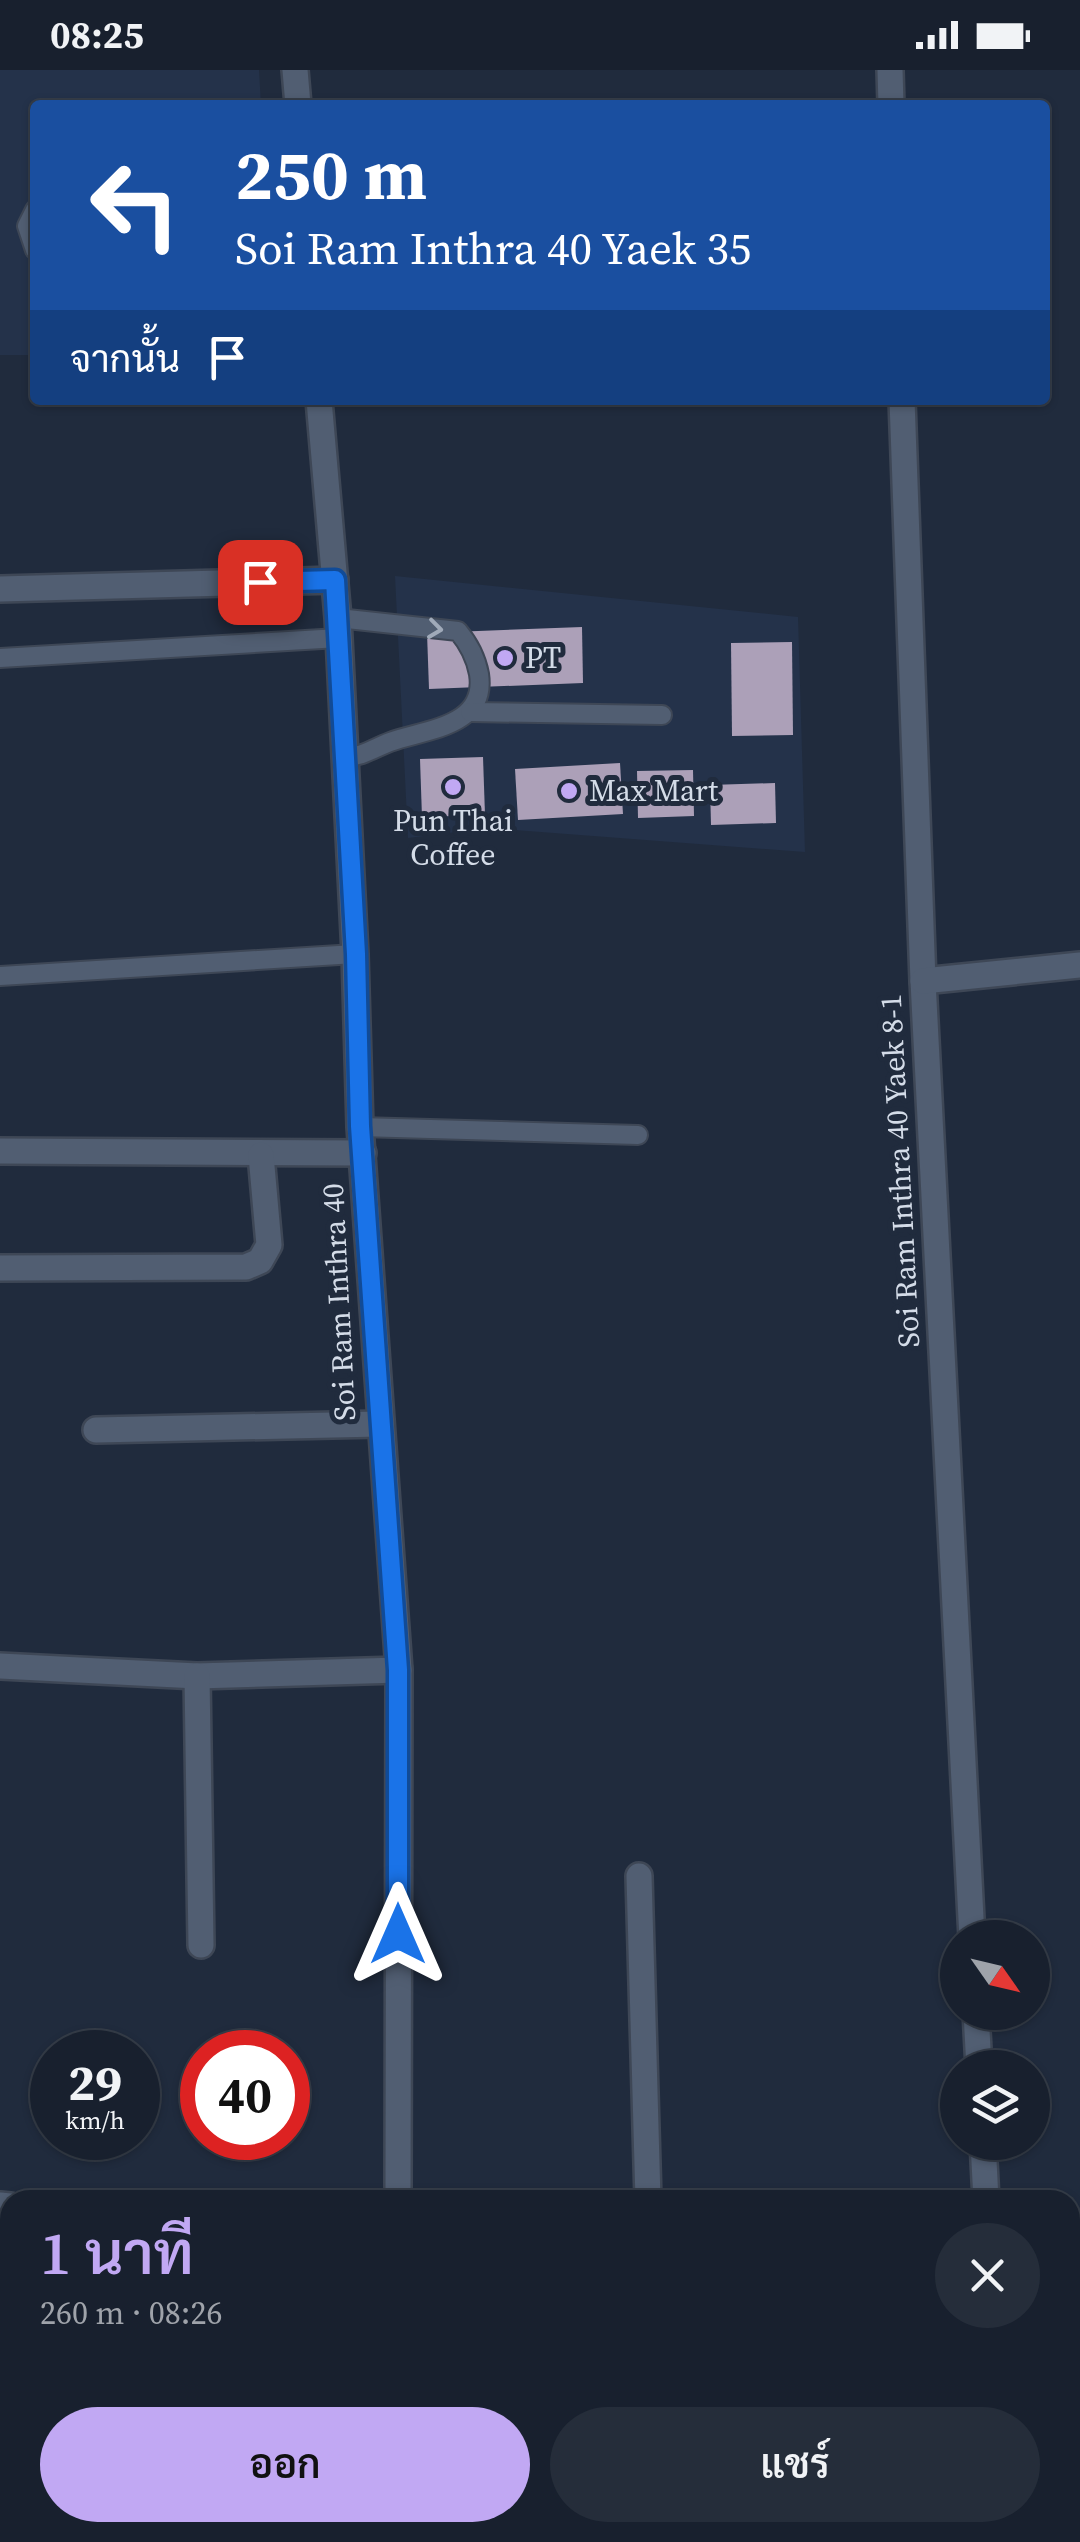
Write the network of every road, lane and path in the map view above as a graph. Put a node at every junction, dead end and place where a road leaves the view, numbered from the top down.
1 (296, 70) edge
2 (890, 70) edge
3 (298, 100) edge
4 (892, 100) edge
5 (319, 405) edge
6 (902, 405) edge
7 (335, 580) junction
8 (0, 589) edge
9 (338, 628) junction
10 (0, 658) edge
11 (470, 712) junction
12 (662, 714) dead end
13 (345, 757) junction
14 (356, 954) junction
15 (1080, 965) edge
16 (0, 976) edge
17 (923, 982) junction
18 (360, 1126) junction
19 (638, 1135) dead end
20 (0, 1152) edge
21 (363, 1153) junction
22 (261, 1154) junction
23 (0, 1268) edge
24 (379, 1424) junction
25 (96, 1430) dead end
26 (0, 1666) edge
27 (398, 1670) junction
28 (197, 1676) junction
29 (639, 1876) dead end
30 (971, 1920) edge
31 (201, 1945) dead end
32 (984, 2160) edge
33 (394, 2190) edge
34 (648, 2190) edge
35 (985, 2190) edge

1 - 3 street
2 - 4 street
5 - 7 street, Soi Ram Inthra 40
6 - 17 street, Soi Ram Inthra 40 Yaek 8-1
7 - 8 street
7 - 9 street, Soi Ram Inthra 40
9 - 10 lane
9 -> 11 lane
9 - 13 street, Soi Ram Inthra 40
11 - 12 lane
11 - 13 lane
13 - 14 street, Soi Ram Inthra 40
14 - 16 lane
14 - 18 street, Soi Ram Inthra 40
15 - 17 street
17 - 30 street, Soi Ram Inthra 40 Yaek 8-1
18 - 19 lane
18 - 21 street, Soi Ram Inthra 40
20 - 22 street
21 - 22 street
21 - 24 street, Soi Ram Inthra 40
22 - 23 street
24 - 25 street
24 - 27 street, Soi Ram Inthra 40
26 - 28 street
27 - 28 street
27 - 33 street, Soi Ram Inthra 40
28 - 31 street
29 - 34 street
32 - 35 street

